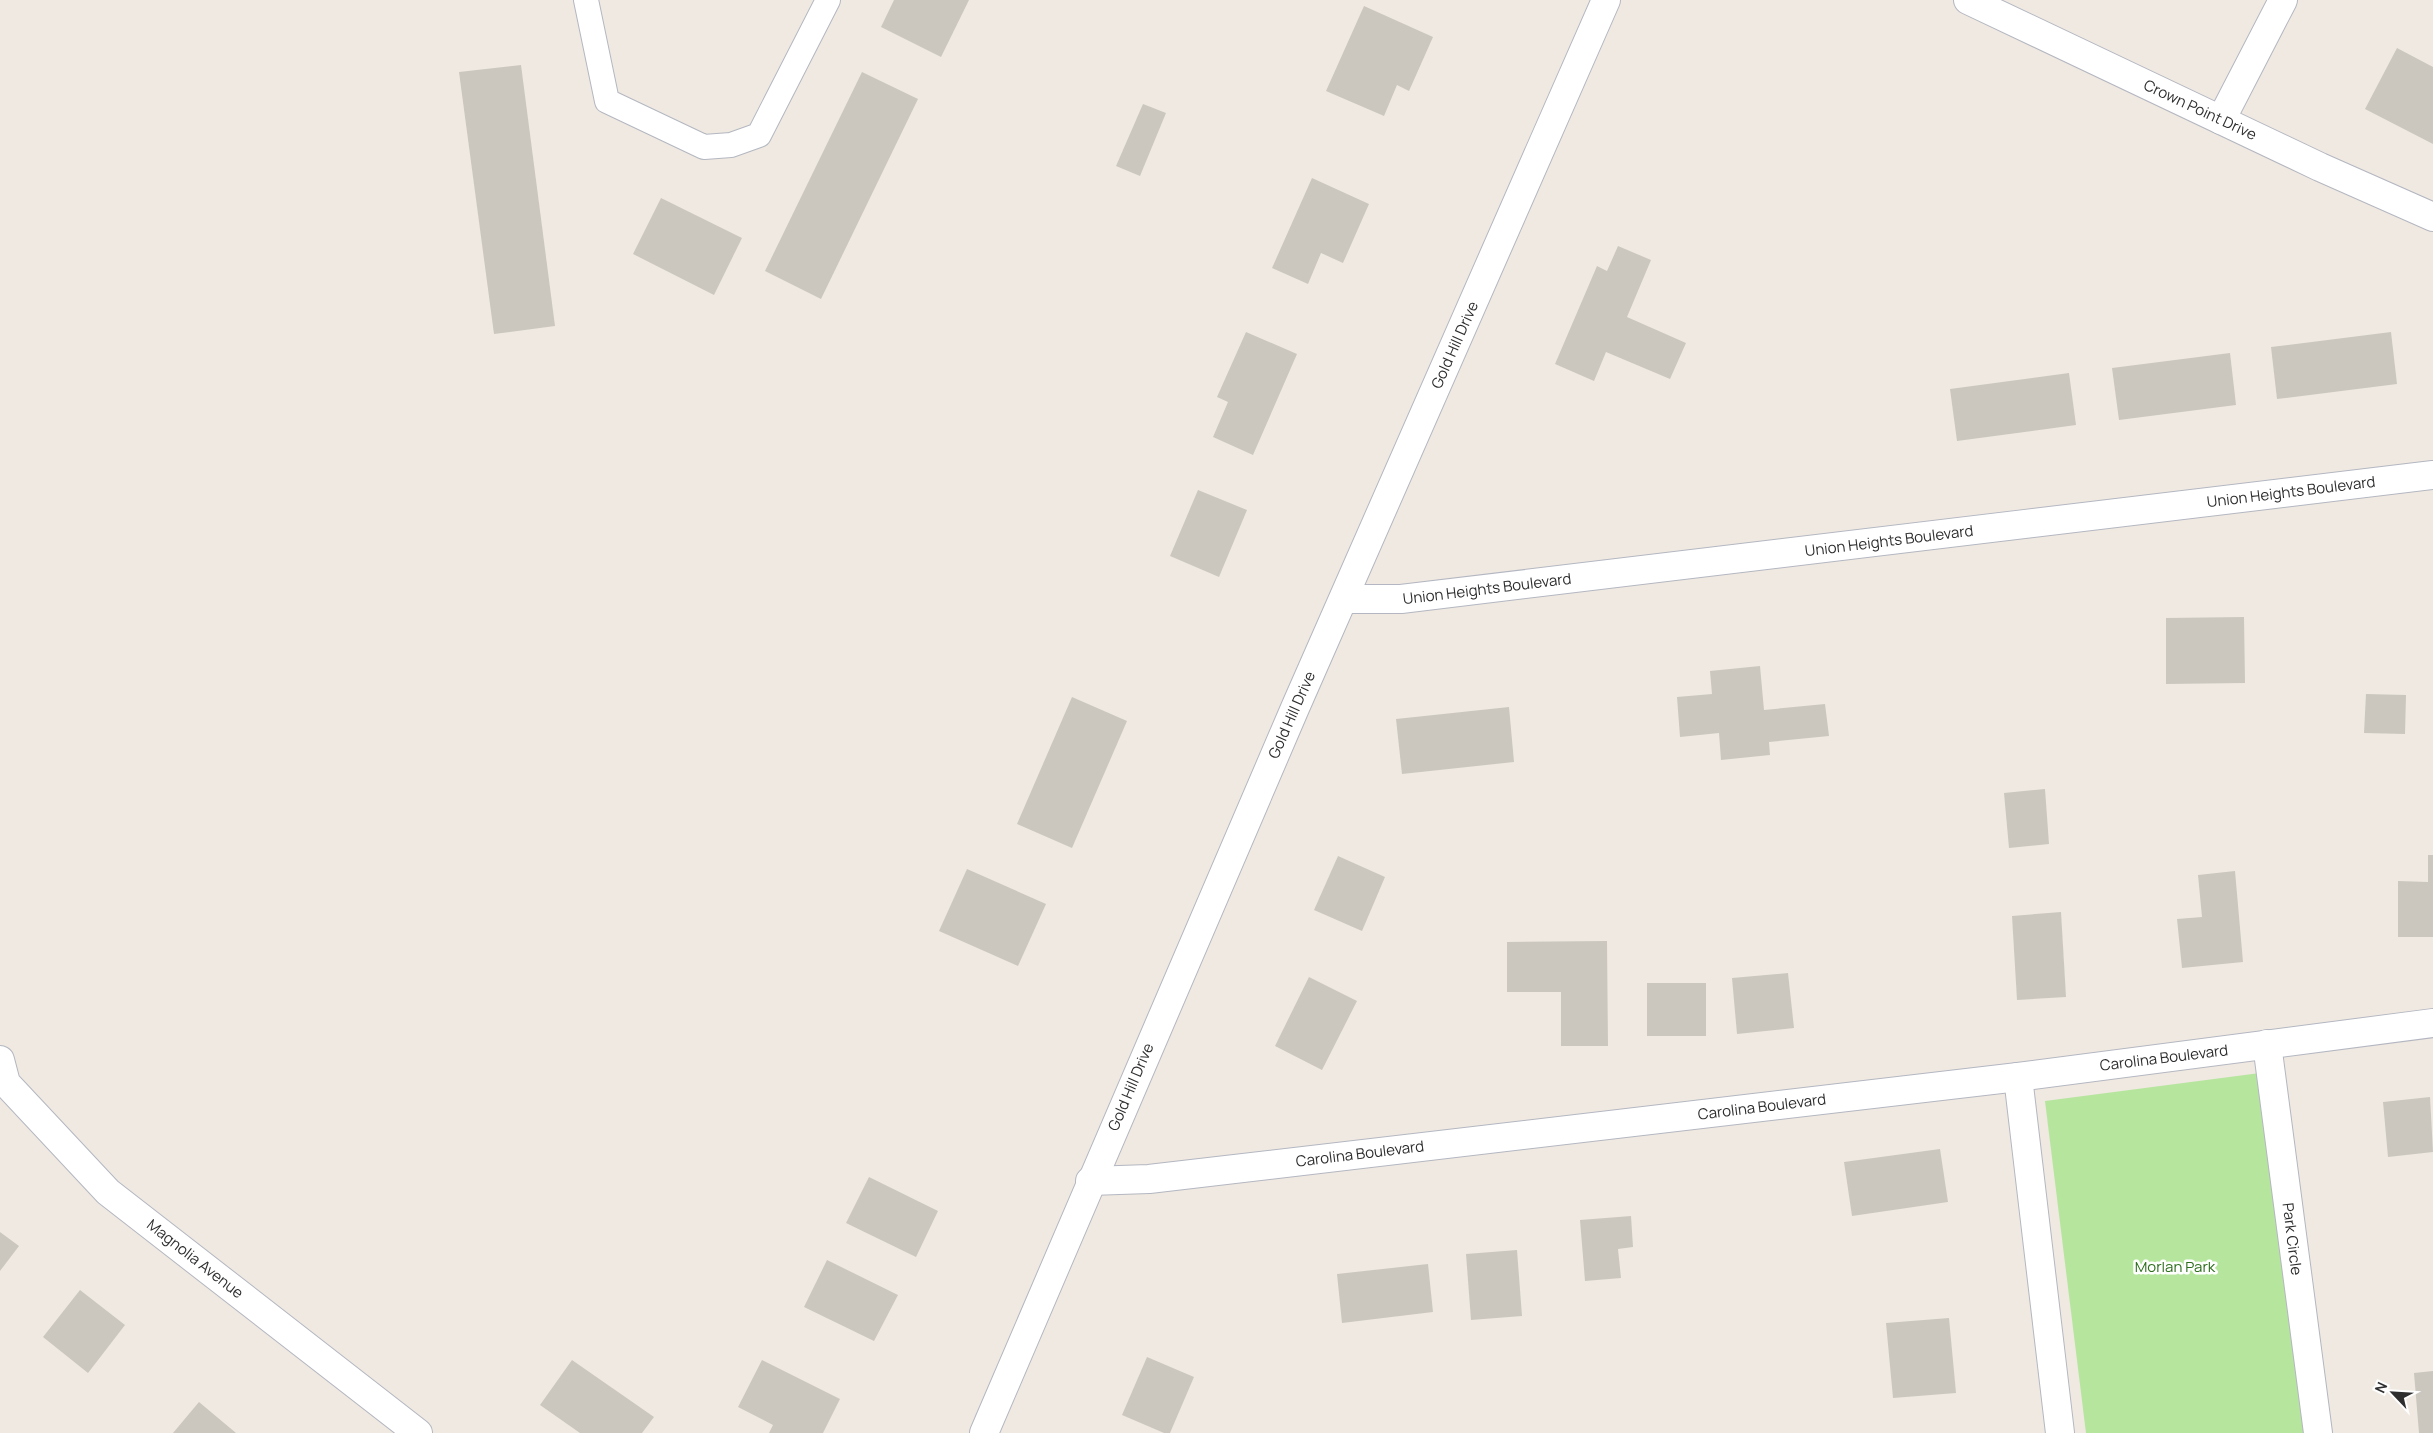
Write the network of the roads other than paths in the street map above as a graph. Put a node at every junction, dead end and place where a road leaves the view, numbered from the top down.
1 (586, 0) edge
2 (828, 0) edge
3 (1606, 0) edge
4 (1968, 0) edge
5 (2283, 0) edge
6 (2221, 120) junction
7 (2433, 217) edge
8 (2433, 475) edge
9 (1344, 599) junction
10 (2433, 1022) edge
11 (2267, 1044) junction
12 (0, 1060) edge
13 (2018, 1077) junction
14 (1090, 1181) junction
15 (418, 1433) edge
16 (984, 1433) edge
17 (2060, 1433) edge
18 (2318, 1433) edge

1 - 2 lane
3 - 9 street, Gold Hill Drive
4 - 6 street, Crown Point Drive
5 - 6 street
6 - 7 street, Crown Point Drive
8 - 9 street, Union Heights Boulevard
9 - 14 street, Gold Hill Drive
10 - 11 street, Carolina Boulevard
11 - 13 street, Carolina Boulevard
11 - 18 street, Park Circle
12 - 15 street, Magnolia Avenue
13 - 14 street, Carolina Boulevard
13 - 17 street
14 - 16 street, Gold Hill Drive

